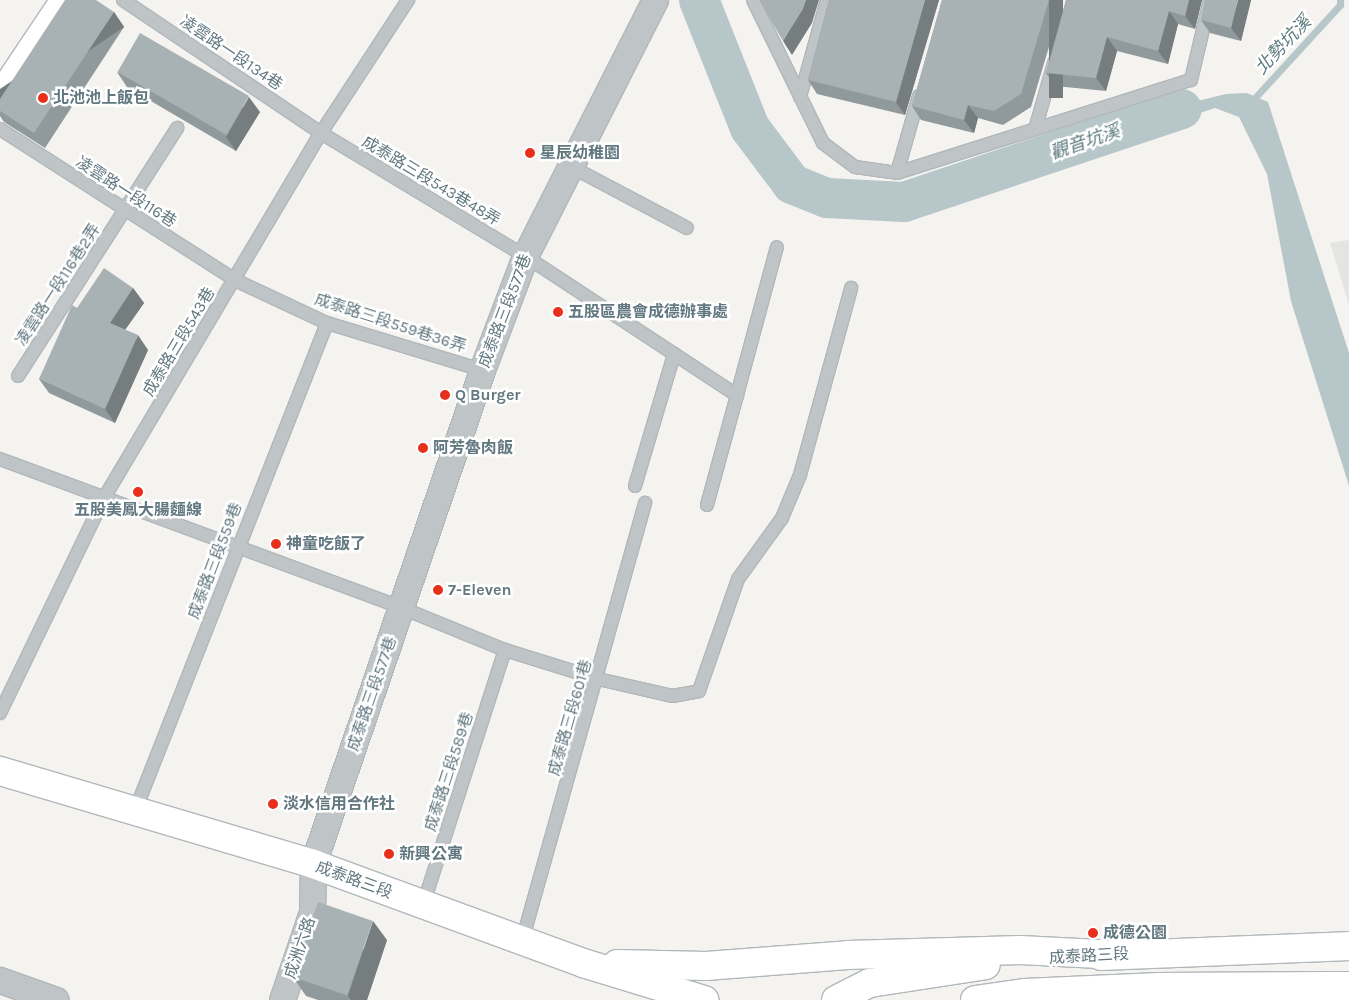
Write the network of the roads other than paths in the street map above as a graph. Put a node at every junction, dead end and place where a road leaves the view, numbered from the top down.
1 (64, 0) edge
2 (123, 0) edge
3 (408, 0) edge
4 (655, 0) edge
5 (753, 0) edge
6 (827, 0) edge
7 (1210, 0) edge
8 (1056, 54) edge
9 (922, 86) edge
10 (0, 97) edge
11 (800, 97) junction
12 (1036, 126) junction
13 (177, 128) edge
14 (0, 129) edge
15 (321, 133) junction
16 (570, 166) junction
17 (897, 173) junction
18 (125, 212) junction
19 (687, 228) dead end
20 (777, 246) dead end
21 (525, 256) junction
22 (234, 280) junction
23 (851, 288) dead end
24 (327, 323) junction
25 (674, 354) junction
26 (482, 370) junction
27 (18, 376) dead end
28 (737, 395) junction
29 (0, 459) edge
30 (635, 486) dead end
31 (104, 498) junction
32 (645, 503) dead end
33 (707, 505) dead end
34 (237, 547) junction
35 (402, 608) junction
36 (505, 650) junction
37 (598, 679) junction
38 (0, 712) edge
39 (0, 771) edge
40 (135, 811) junction
41 (313, 864) junction
42 (423, 905) junction
43 (522, 941) junction
44 (1349, 946) edge
45 (1119, 955) junction
46 (583, 963) junction
47 (0, 980) edge
48 (1349, 986) edge
49 (636, 990) edge
50 (1161, 994) edge
51 (56, 1000) edge
52 (282, 1000) edge
53 (704, 1000) edge
54 (836, 1000) edge
55 (975, 1000) edge

1 - 10 main road
2 - 15 lane, 凌雲路一段134巷
3 - 15 lane, 成泰路三段543巷
4 - 16 street, 成泰路三段577巷
5 - 11 lane
6 - 11 lane
7 - 12 lane
8 - 12 lane
9 - 17 lane
11 - 17 lane
12 - 17 lane
13 - 18 lane, 凌雲路一段116巷2弄
14 - 18 lane, 凌雲路一段116巷
15 - 21 lane, 成泰路三段543巷48弄
15 - 22 lane, 成泰路三段543巷
16 - 19 lane
16 - 21 street, 成泰路三段577巷
18 - 22 lane, 凌雲路一段116巷
18 - 27 lane, 凌雲路一段116巷2弄
20 - 28 lane
21 - 25 lane, 成泰路三段543巷48弄
21 - 26 street, 成泰路三段577巷
22 - 24 lane, 成泰路三段559巷36弄
22 - 31 lane, 成泰路三段543巷
23 - 37 lane
24 - 26 lane, 成泰路三段559巷36弄
24 - 34 lane, 成泰路三段559巷
25 - 28 lane, 成泰路三段543巷48弄
25 - 30 lane
26 - 35 street, 成泰路三段577巷
28 - 33 lane
29 - 31 lane
31 - 34 lane
31 - 38 lane, 成泰路三段543巷
32 - 37 lane, 成泰路三段601巷
34 - 35 lane
34 - 40 lane, 成泰路三段559巷
35 - 36 lane
35 - 41 street, 成泰路三段577巷
36 - 37 lane
36 - 42 lane, 成泰路三段589巷
37 - 43 lane, 成泰路三段601巷
39 - 40 main road, 成泰路三段
40 - 41 main road, 成泰路三段
41 - 42 main road, 成泰路三段
41 - 52 street, 成洲六路
42 - 43 main road, 成泰路三段
43 - 46 main road, 成泰路三段
44 - 45 main road, 成泰路三段
45 - 46 main road
45 - 54 main road, 成泰路三段
46 - 49 main road, 成泰路三段
47 - 51 street
48 - 50 main road, 成泰路三段
49 - 53 main road, 成泰路三段
50 - 55 main road, 成泰路三段

